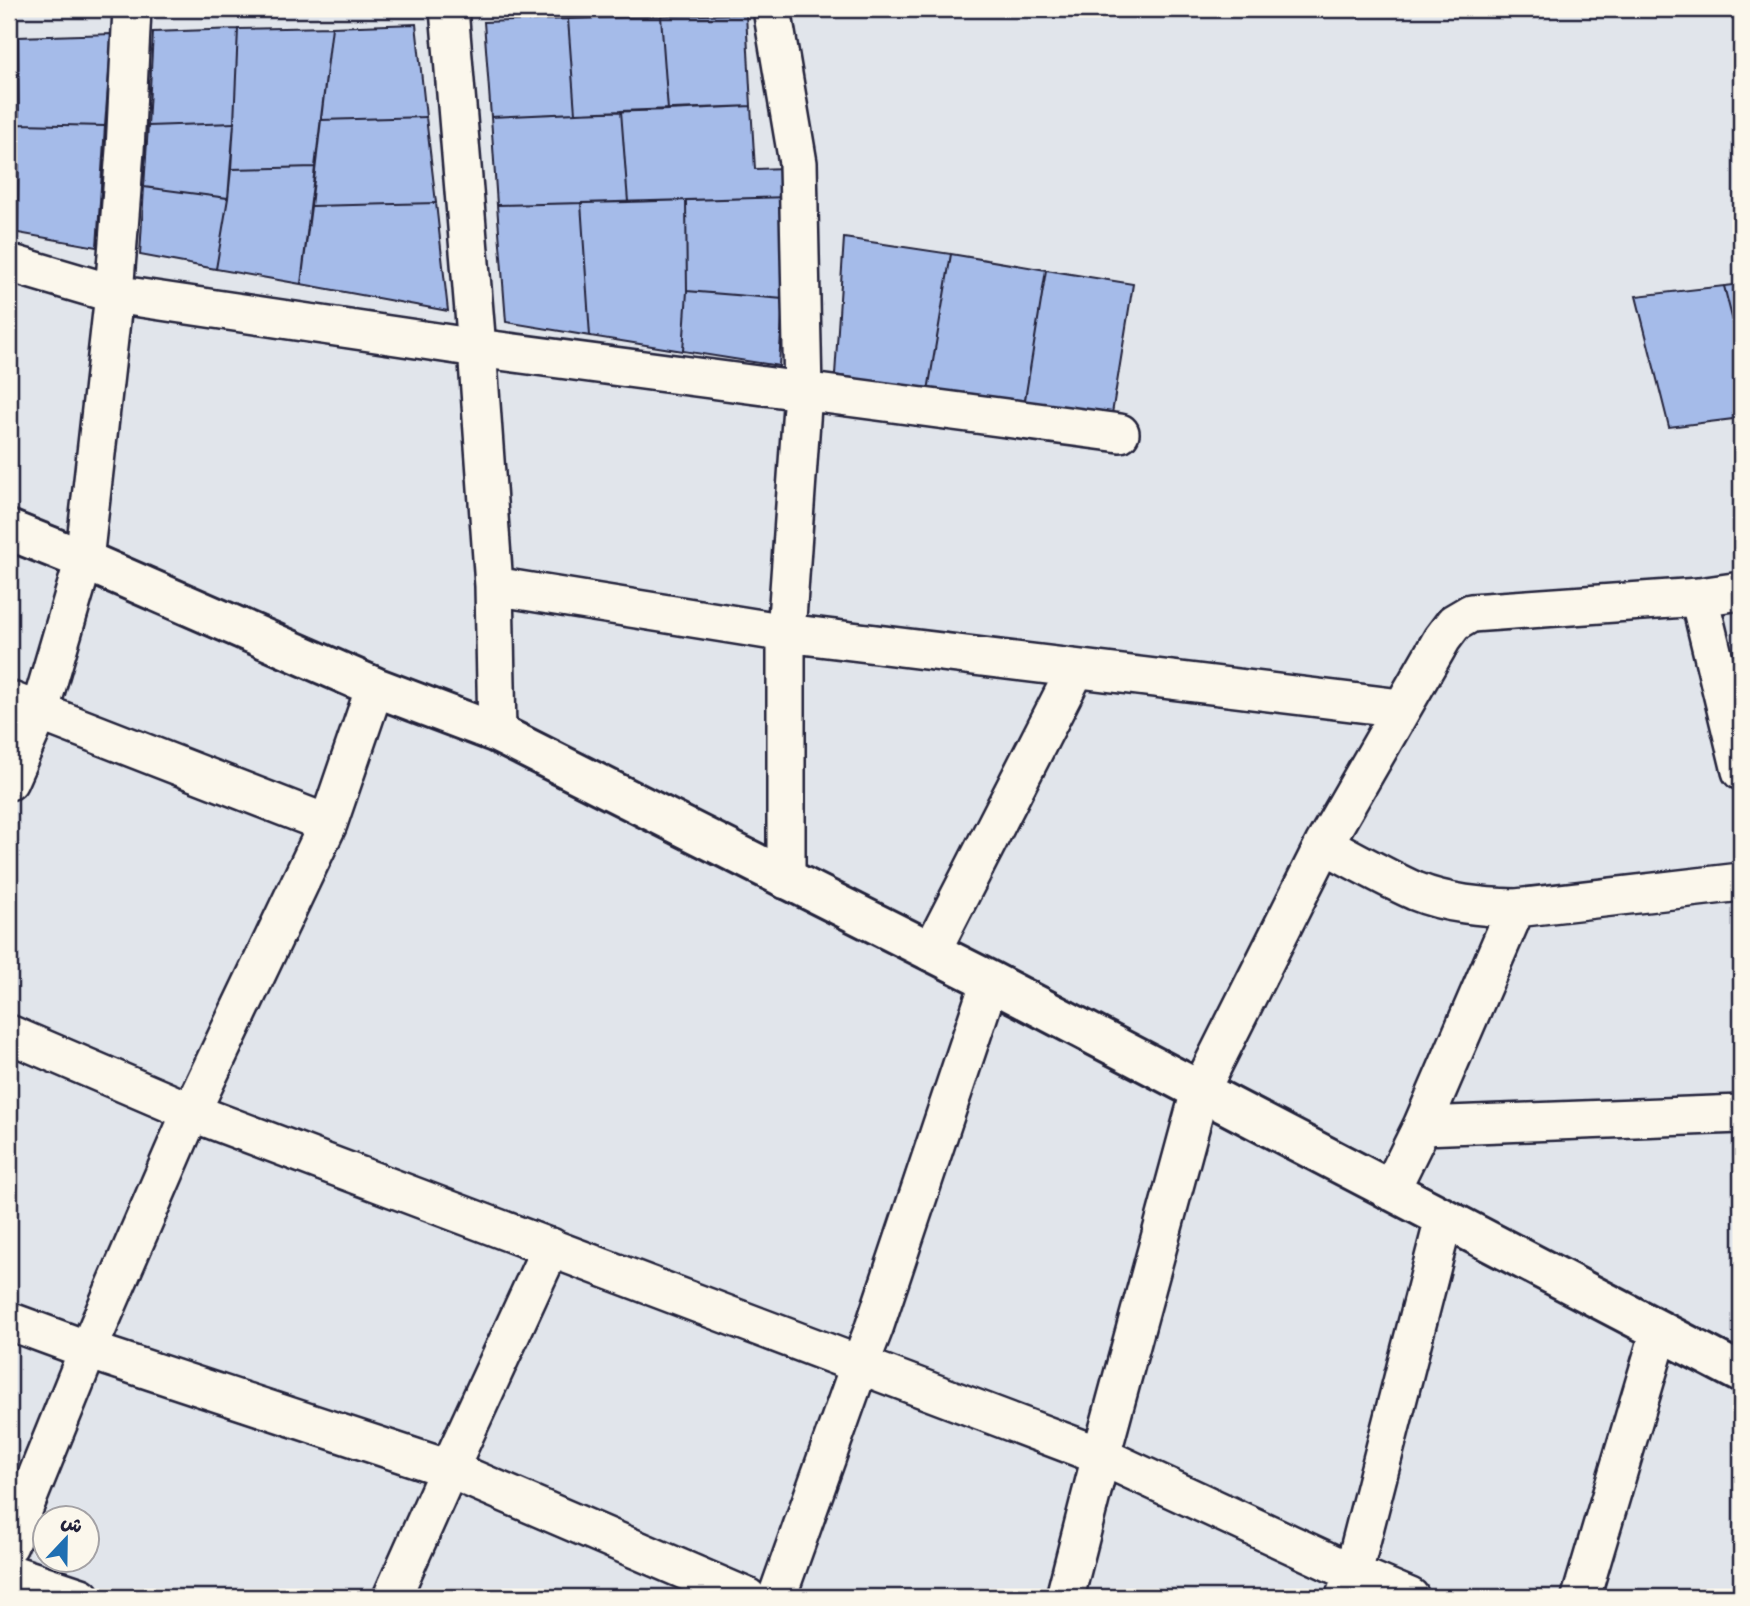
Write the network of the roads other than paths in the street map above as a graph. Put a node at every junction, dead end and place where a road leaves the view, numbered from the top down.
1 (132, 9) edge
2 (449, 9) edge
3 (772, 9) edge
4 (9, 263) edge
5 (114, 294) junction
6 (477, 348) junction
7 (803, 392) junction
8 (1120, 433) dead end
9 (9, 530) edge
10 (85, 561) junction
11 (494, 586) junction
12 (1741, 591) edge
13 (1699, 597) junction
14 (786, 633) junction
15 (1076, 668) junction
16 (375, 687) junction
17 (24, 706) edge
18 (1401, 708) junction
19 (496, 733) junction
20 (1741, 771) edge
21 (9, 781) edge
22 (328, 824) junction
23 (1324, 844) junction
24 (786, 880) junction
25 (1741, 882) edge
26 (1516, 908) junction
27 (931, 952) junction
28 (990, 981) junction
29 (9, 1034) edge
30 (1200, 1091) junction
31 (191, 1112) junction
32 (1741, 1114) edge
33 (1422, 1126) junction
34 (1390, 1191) junction
35 (1444, 1219) junction
36 (551, 1247) junction
37 (9, 1321) edge
38 (1660, 1331) junction
39 (88, 1350) junction
40 (860, 1364) junction
41 (1741, 1373) edge
42 (1101, 1456) junction
43 (449, 1469) junction
44 (9, 1545) edge
45 (9, 1573) edge
46 (1349, 1585) edge
47 (81, 1597) edge
48 (393, 1597) edge
49 (747, 1597) edge
50 (777, 1597) edge
51 (1065, 1597) edge
52 (1410, 1597) edge
53 (1581, 1597) edge

1 - 5 street
2 - 6 street
3 - 7 street
4 - 5 street
5 - 6 street
5 - 10 street
6 - 7 street
6 - 11 street
7 - 8 street
7 - 14 street
9 - 10 main road
10 - 16 main road
10 - 17 street
11 - 14 street
11 - 19 street
12 - 13 street
13 - 18 street
13 - 20 street
14 - 15 street
14 - 24 street
15 - 18 street
15 - 27 street
16 - 19 main road
16 - 22 street
17 - 21 street
17 - 22 street
18 - 23 street
19 - 24 main road
22 - 31 street
23 - 26 street
23 - 30 street
24 - 27 main road
25 - 26 street
26 - 33 street
27 - 28 main road
28 - 30 main road
28 - 40 street
29 - 31 street
30 - 34 main road
30 - 42 street
31 - 36 street
31 - 39 street
32 - 33 street
33 - 34 street
34 - 35 main road
35 - 38 main road
35 - 46 street
36 - 40 street
36 - 43 street
37 - 39 street
38 - 41 main road
38 - 53 street
39 - 43 street
39 - 44 street
40 - 42 street
40 - 50 street
42 - 46 street
42 - 51 street
43 - 48 street
43 - 49 street
45 - 47 street
46 - 52 street

